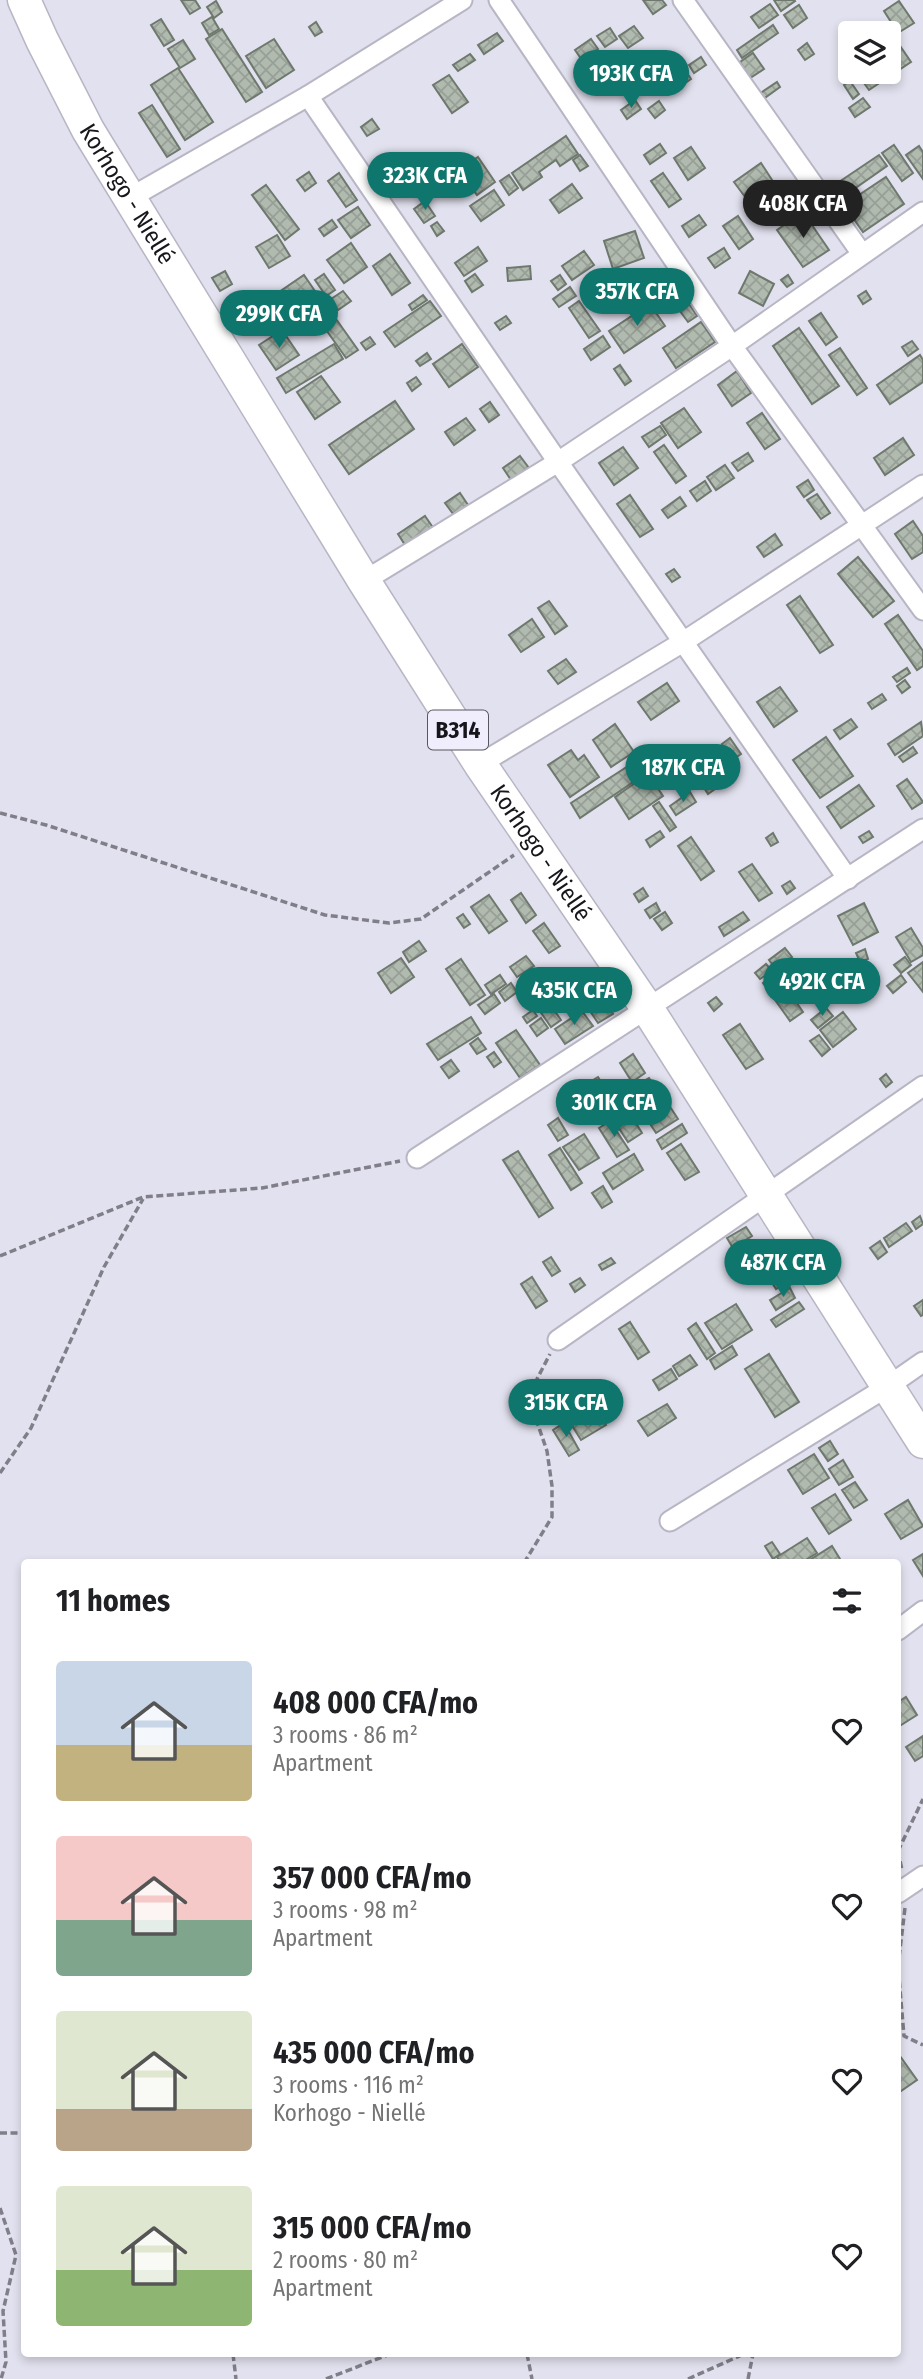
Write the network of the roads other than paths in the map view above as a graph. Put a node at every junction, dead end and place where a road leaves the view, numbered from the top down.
1 (24, 0) edge
2 (462, 0) edge
3 (499, 0) edge
4 (683, 0) edge
5 (308, 96) junction
6 (128, 199) junction
7 (923, 212) edge
8 (862, 254) junction
9 (732, 346) junction
10 (558, 462) junction
11 (923, 485) edge
12 (862, 527) junction
13 (364, 581) junction
14 (923, 610) edge
15 (682, 642) junction
16 (480, 764) junction
17 (923, 829) edge
18 (848, 879) junction
19 (647, 1009) junction
20 (923, 1086) edge
21 (417, 1158) road end
22 (764, 1195) junction
23 (558, 1340) road end
24 (923, 1362) edge
25 (887, 1387) junction
26 (923, 1442) edge
27 (670, 1521) dead end
28 (923, 1611) edge
29 (901, 1628) edge

1 - 6 main road, Korhogo - Niellé / B314
2 - 5 street
3 - 9 street
4 - 8 street
5 - 6 street
5 - 10 street
6 - 13 main road, Korhogo - Niellé / B314
7 - 8 street
8 - 9 street
9 - 10 street
9 - 12 street
10 - 13 street
10 - 15 street
11 - 12 street
12 - 14 street
12 - 15 street
13 - 16 main road, Korhogo - Niellé / B314
15 - 16 street
15 - 18 street
16 - 19 main road, Korhogo - Niellé / B314
17 - 18 street
18 - 19 street
19 - 21 street
19 - 22 main road, Korhogo - Niellé / B314
20 - 22 street
22 - 23 street
22 - 25 main road, Korhogo - Niellé / B314
24 - 25 street
25 - 26 main road, Korhogo - Niellé / B314
25 - 27 street
28 - 29 street

